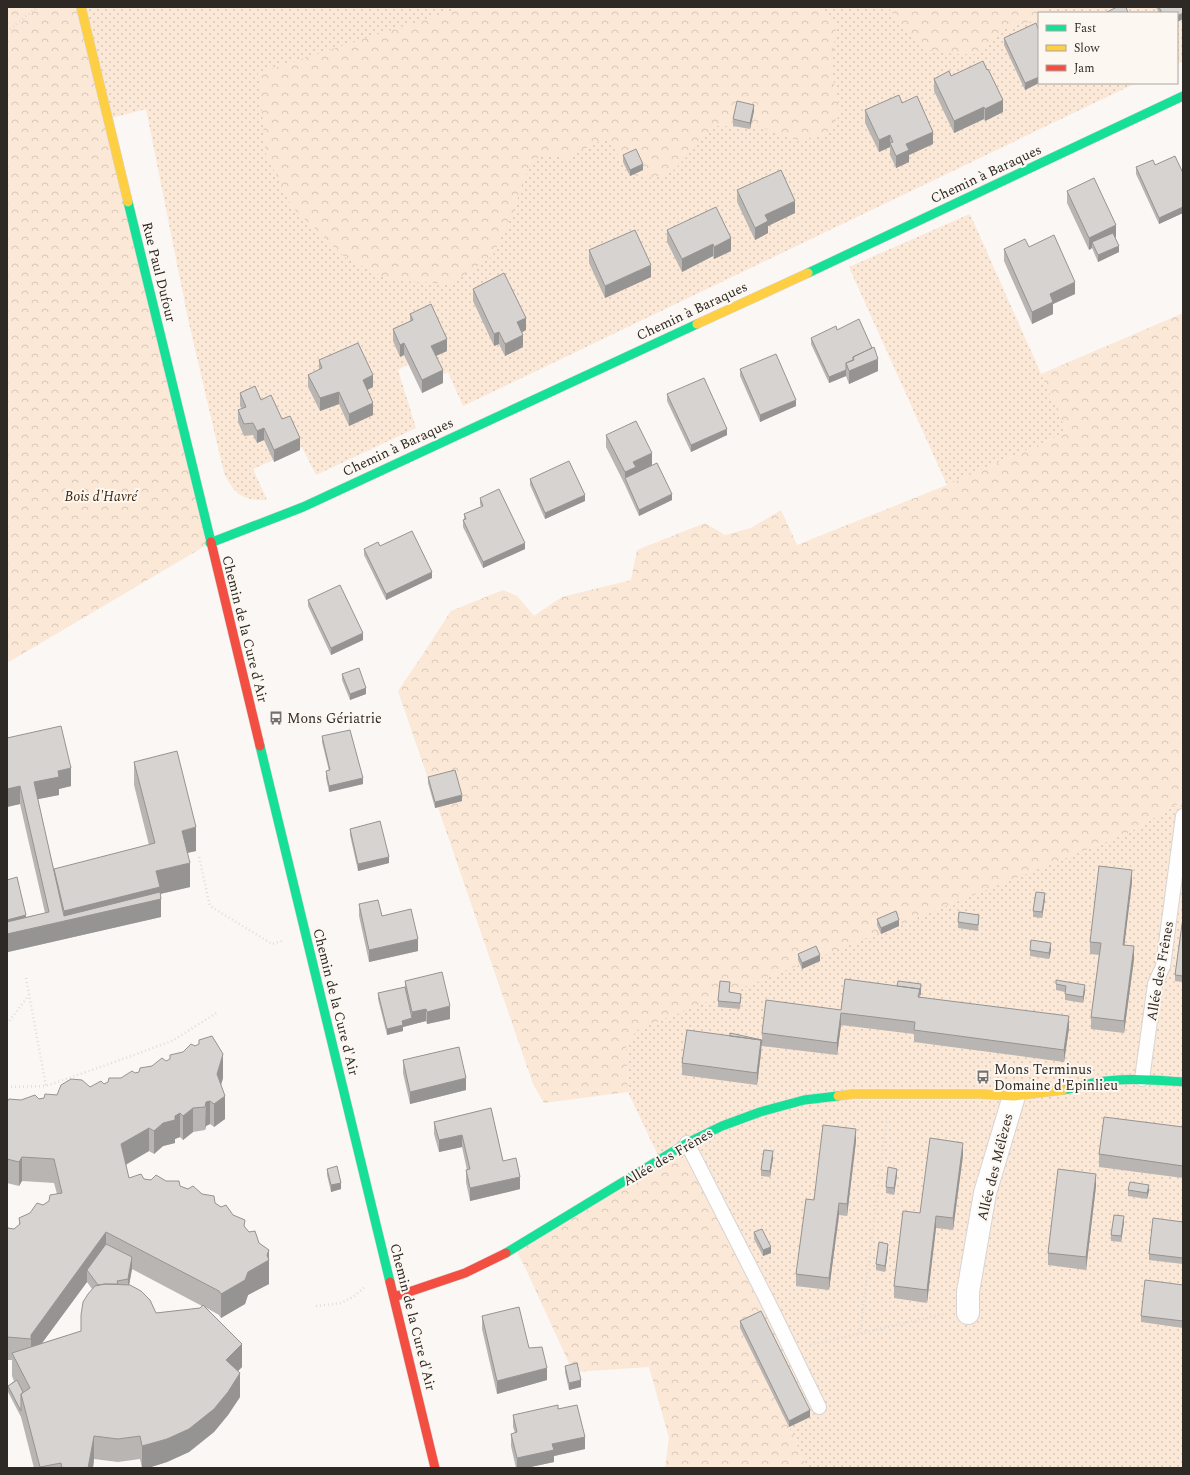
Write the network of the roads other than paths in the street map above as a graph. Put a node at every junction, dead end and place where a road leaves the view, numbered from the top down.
1 (81, 7) edge
2 (1183, 96) edge
3 (210, 543) junction
4 (1183, 816) edge
5 (1142, 1079) junction
6 (1183, 1082) edge
7 (1014, 1096) junction
8 (687, 1143) junction
9 (394, 1297) junction
10 (968, 1311) road end
11 (819, 1407) dead end
12 (435, 1468) edge

1 - 3 street, Rue Paul Dufour
2 - 3 street, Chemin à Baraques
3 - 9 street, Chemin de la Cure d'Air
4 - 5 lane, Allée des Frênes
5 - 6 street, Allée des Mélèzes
5 - 7 street, Allée des Mélèzes
7 - 8 street, Allée des Frênes
7 - 10 street, Allée des Mélèzes
8 - 9 street, Allée des Frênes
8 - 11 lane
9 - 12 street, Chemin de la Cure d'Air

